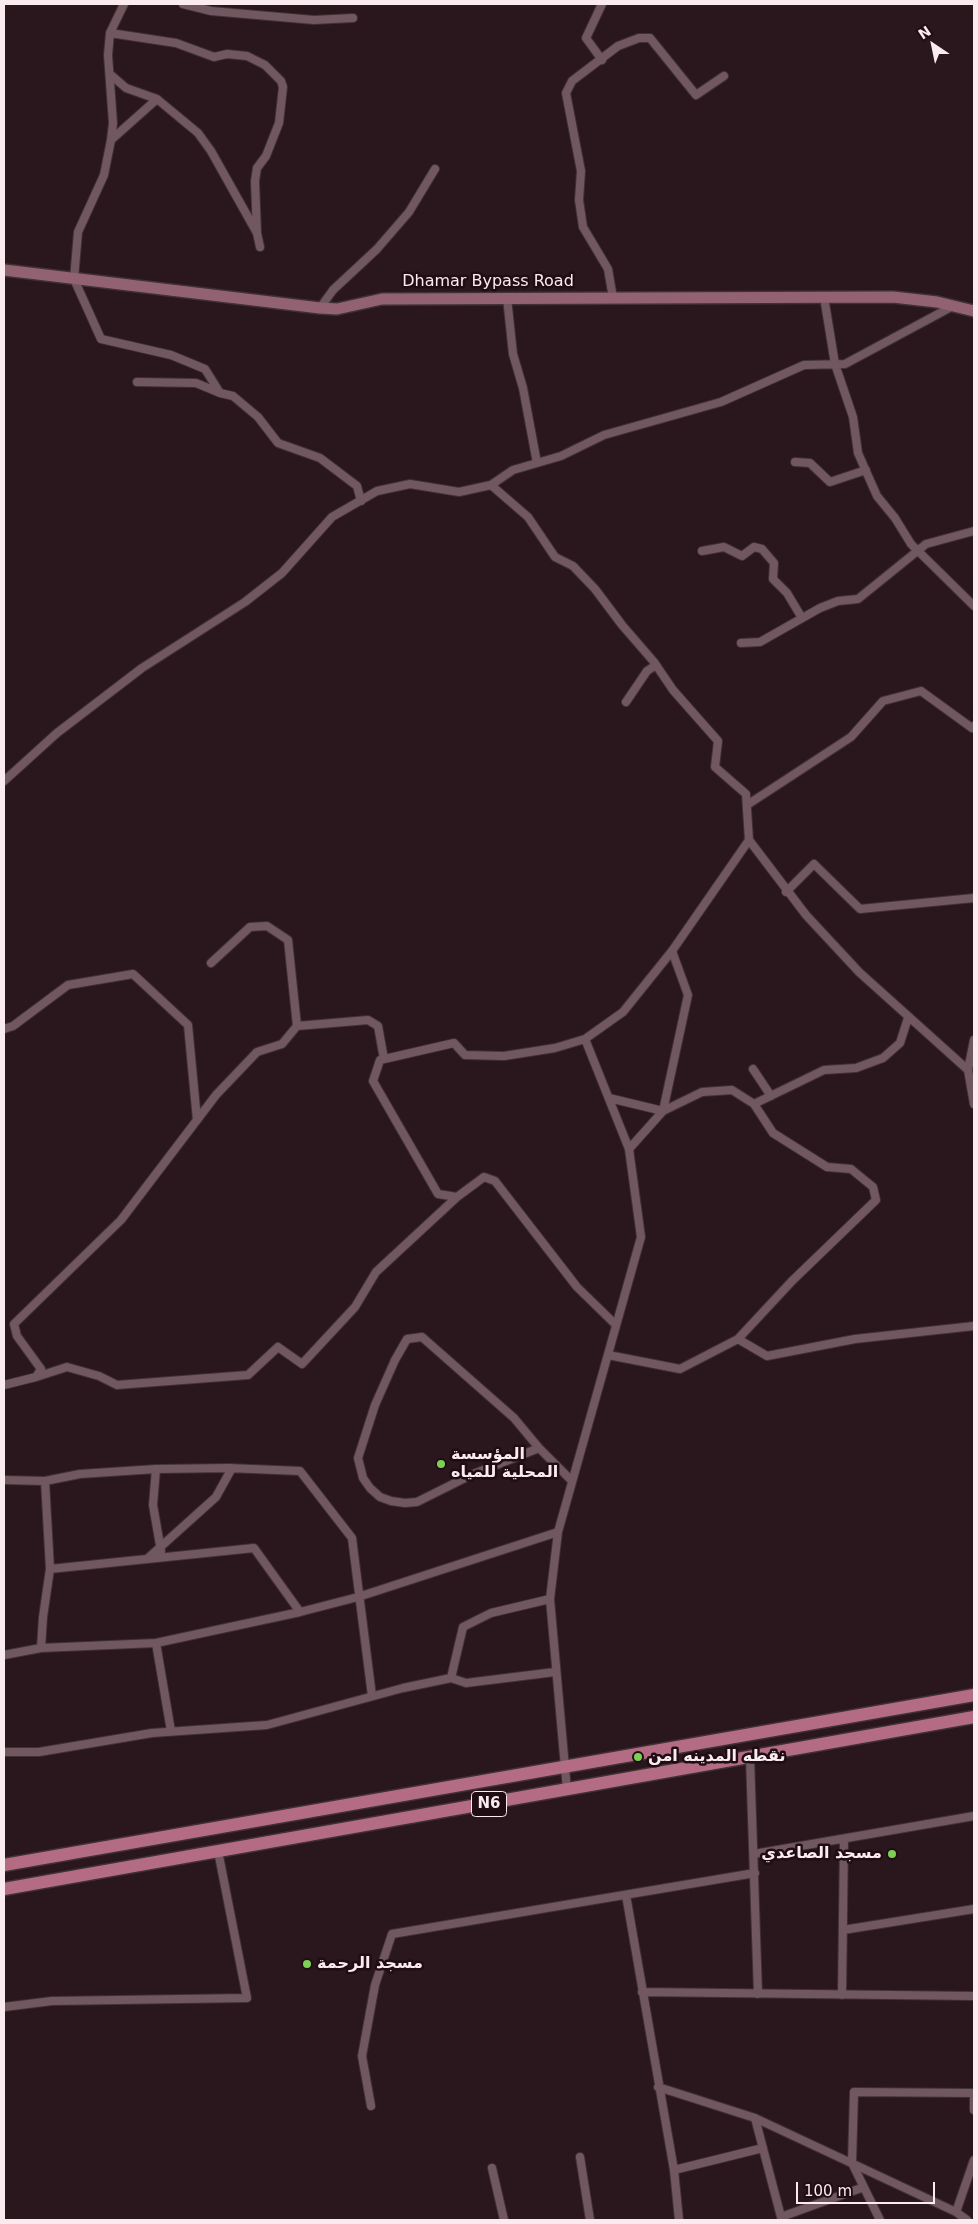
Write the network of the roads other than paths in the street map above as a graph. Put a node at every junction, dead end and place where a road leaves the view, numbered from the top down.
1 (124, 4) edge
2 (183, 4) edge
3 (602, 4) edge
4 (353, 18) dead end
5 (110, 33) junction
6 (602, 60) junction
7 (111, 75) junction
8 (724, 76) dead end
9 (158, 99) junction
10 (111, 140) junction
11 (435, 169) dead end
12 (257, 233) junction
13 (260, 247) dead end
14 (4, 270) edge
15 (74, 279) junction
16 (507, 298) junction
17 (613, 298) junction
18 (824, 298) junction
19 (953, 306) junction
20 (320, 308) junction
21 (974, 311) edge
22 (835, 364) junction
23 (137, 382) dead end
24 (220, 393) junction
25 (795, 462) dead end
26 (537, 463) junction
27 (866, 470) junction
28 (491, 485) junction
29 (361, 500) junction
30 (974, 531) edge
31 (702, 550) dead end
32 (917, 550) junction
33 (974, 606) edge
34 (802, 618) junction
35 (740, 643) dead end
36 (656, 665) junction
37 (626, 702) dead end
38 (974, 728) edge
39 (4, 781) edge
40 (747, 805) junction
41 (749, 840) junction
42 (786, 892) junction
43 (974, 898) edge
44 (672, 951) junction
45 (210, 963) dead end
46 (908, 1018) junction
47 (297, 1026) junction
48 (4, 1028) edge
49 (585, 1039) junction
50 (974, 1040) edge
51 (384, 1059) junction
52 (752, 1069) dead end
53 (968, 1070) junction
54 (771, 1096) junction
55 (608, 1098) junction
56 (754, 1104) junction
57 (974, 1104) edge
58 (663, 1111) junction
59 (197, 1120) junction
60 (629, 1149) junction
61 (456, 1197) junction
62 (616, 1325) junction
63 (974, 1326) edge
64 (738, 1339) junction
65 (608, 1355) junction
66 (36, 1377) junction
67 (4, 1385) edge
68 (540, 1448) junction
69 (232, 1468) junction
70 (156, 1469) junction
71 (4, 1480) edge
72 (44, 1481) junction
73 (572, 1481) junction
74 (558, 1532) junction
75 (159, 1548) junction
76 (164, 1557) junction
77 (147, 1558) junction
78 (50, 1569) junction
79 (358, 1597) junction
80 (550, 1599) junction
81 (300, 1612) junction
82 (156, 1642) junction
83 (42, 1648) junction
84 (4, 1655) edge
85 (556, 1672) junction
86 (450, 1678) junction
87 (974, 1695) edge
88 (372, 1696) junction
89 (974, 1718) edge
90 (171, 1731) junction
91 (678, 1747) junction
92 (4, 1752) edge
93 (750, 1758) junction
94 (565, 1766) junction
95 (682, 1770) junction
96 (567, 1790) junction
97 (974, 1816) edge
98 (251, 1822) junction
99 (844, 1838) junction
100 (125, 1845) junction
101 (251, 1845) junction
102 (218, 1851) junction
103 (754, 1854) junction
104 (4, 1866) edge
105 (123, 1868) junction
106 (755, 1873) junction
107 (4, 1889) edge
108 (626, 1895) junction
109 (974, 1909) edge
110 (843, 1930) junction
111 (642, 1992) junction
112 (758, 1994) junction
113 (842, 1995) junction
114 (974, 1996) edge
115 (4, 2007) edge
116 (658, 2087) junction
117 (974, 2093) edge
118 (371, 2106) dead end
119 (974, 2110) edge
120 (755, 2118) junction
121 (763, 2148) junction
122 (580, 2158) dead end
123 (974, 2160) edge
124 (852, 2162) junction
125 (492, 2168) dead end
126 (674, 2170) junction
127 (864, 2187) junction
128 (961, 2217) edge
129 (504, 2220) edge
130 (590, 2220) edge
131 (678, 2220) edge
132 (880, 2220) edge

1 - 5 street
2 - 4 street
3 - 6 street
5 - 7 street
5 - 12 street
6 - 8 street
6 - 17 street
7 - 9 street
7 - 10 street
9 - 10 street
9 - 12 street
10 - 15 street
11 - 20 street
12 - 13 street
14 - 15 main road, Dhamar Bypass Road
15 - 20 main road, Dhamar Bypass Road
15 - 24 street
16 - 17 main road, Dhamar Bypass Road
16 - 20 main road, Dhamar Bypass Road
16 - 26 street
17 - 18 main road, Dhamar Bypass Road
18 - 19 main road, Dhamar Bypass Road
18 - 22 street
19 - 21 main road, Dhamar Bypass Road
19 - 22 street
22 - 26 street
22 - 27 street
23 - 24 street
24 - 29 street
25 - 27 street
26 - 28 street
27 - 32 street
28 - 29 street
28 - 36 street
29 - 39 street
30 - 32 street
31 - 34 street
32 - 33 street
32 - 34 street
34 - 35 street
36 - 37 street
36 - 40 street
38 - 40 street
40 - 41 street
41 - 42 street
41 - 44 street
42 - 43 street
42 - 46 street
44 - 49 street
44 - 58 street
45 - 47 street
46 - 53 street
46 - 54 street
47 - 51 street
47 - 59 street
48 - 59 street
49 - 51 street
49 - 55 street
50 - 53 street
51 - 61 street
52 - 54 street
53 - 57 street
54 - 56 street
55 - 58 street
55 - 60 street
56 - 58 street
56 - 64 street
58 - 60 street
59 - 66 street
60 - 62 street
61 - 62 street
61 - 66 street
62 - 65 street
63 - 64 street
64 - 65 street
65 - 73 street
66 - 67 street
68 - 68 street
68 - 73 street
69 - 70 street
69 - 75 street
69 - 79 street
70 - 72 street
70 - 75 street
71 - 72 street
72 - 78 street
73 - 74 street
74 - 79 street
74 - 80 street
75 - 76 street
75 - 77 street
76 - 77 street
76 - 81 street
77 - 78 street
78 - 83 street
79 - 81 street
79 - 88 street
80 - 85 street
80 - 86 street
81 - 82 street
82 - 83 street
82 - 90 street
83 - 84 street
85 - 86 street
85 - 94 street
86 - 88 street
87 - 91 main road, N6
88 - 90 street
89 - 93 main road, N6
90 - 92 street
91 - 94 main road, N6
91 - 95 main road
93 - 95 main road, N6
93 - 103 street
94 - 96 street
94 - 98 main road, N6
95 - 96 main road, N6
96 - 101 main road, N6
97 - 99 street
98 - 100 main road, N6
98 - 101 main road
99 - 103 street
99 - 110 street
100 - 104 main road, N6
100 - 105 main road
101 - 102 main road, N6
102 - 105 main road, N6
102 - 115 street
103 - 106 street
105 - 107 main road, N6
106 - 108 street
106 - 112 street
108 - 111 street
108 - 118 street
109 - 110 street
110 - 113 street
111 - 112 street
111 - 116 street
112 - 113 street
113 - 114 street
116 - 120 street
116 - 126 street
117 - 119 street
117 - 124 street
120 - 121 street
120 - 124 street
121 - 126 street
121 - 127 street
122 - 130 street
123 - 128 street
124 - 127 street
124 - 128 street
125 - 129 street
126 - 131 street
127 - 132 street

